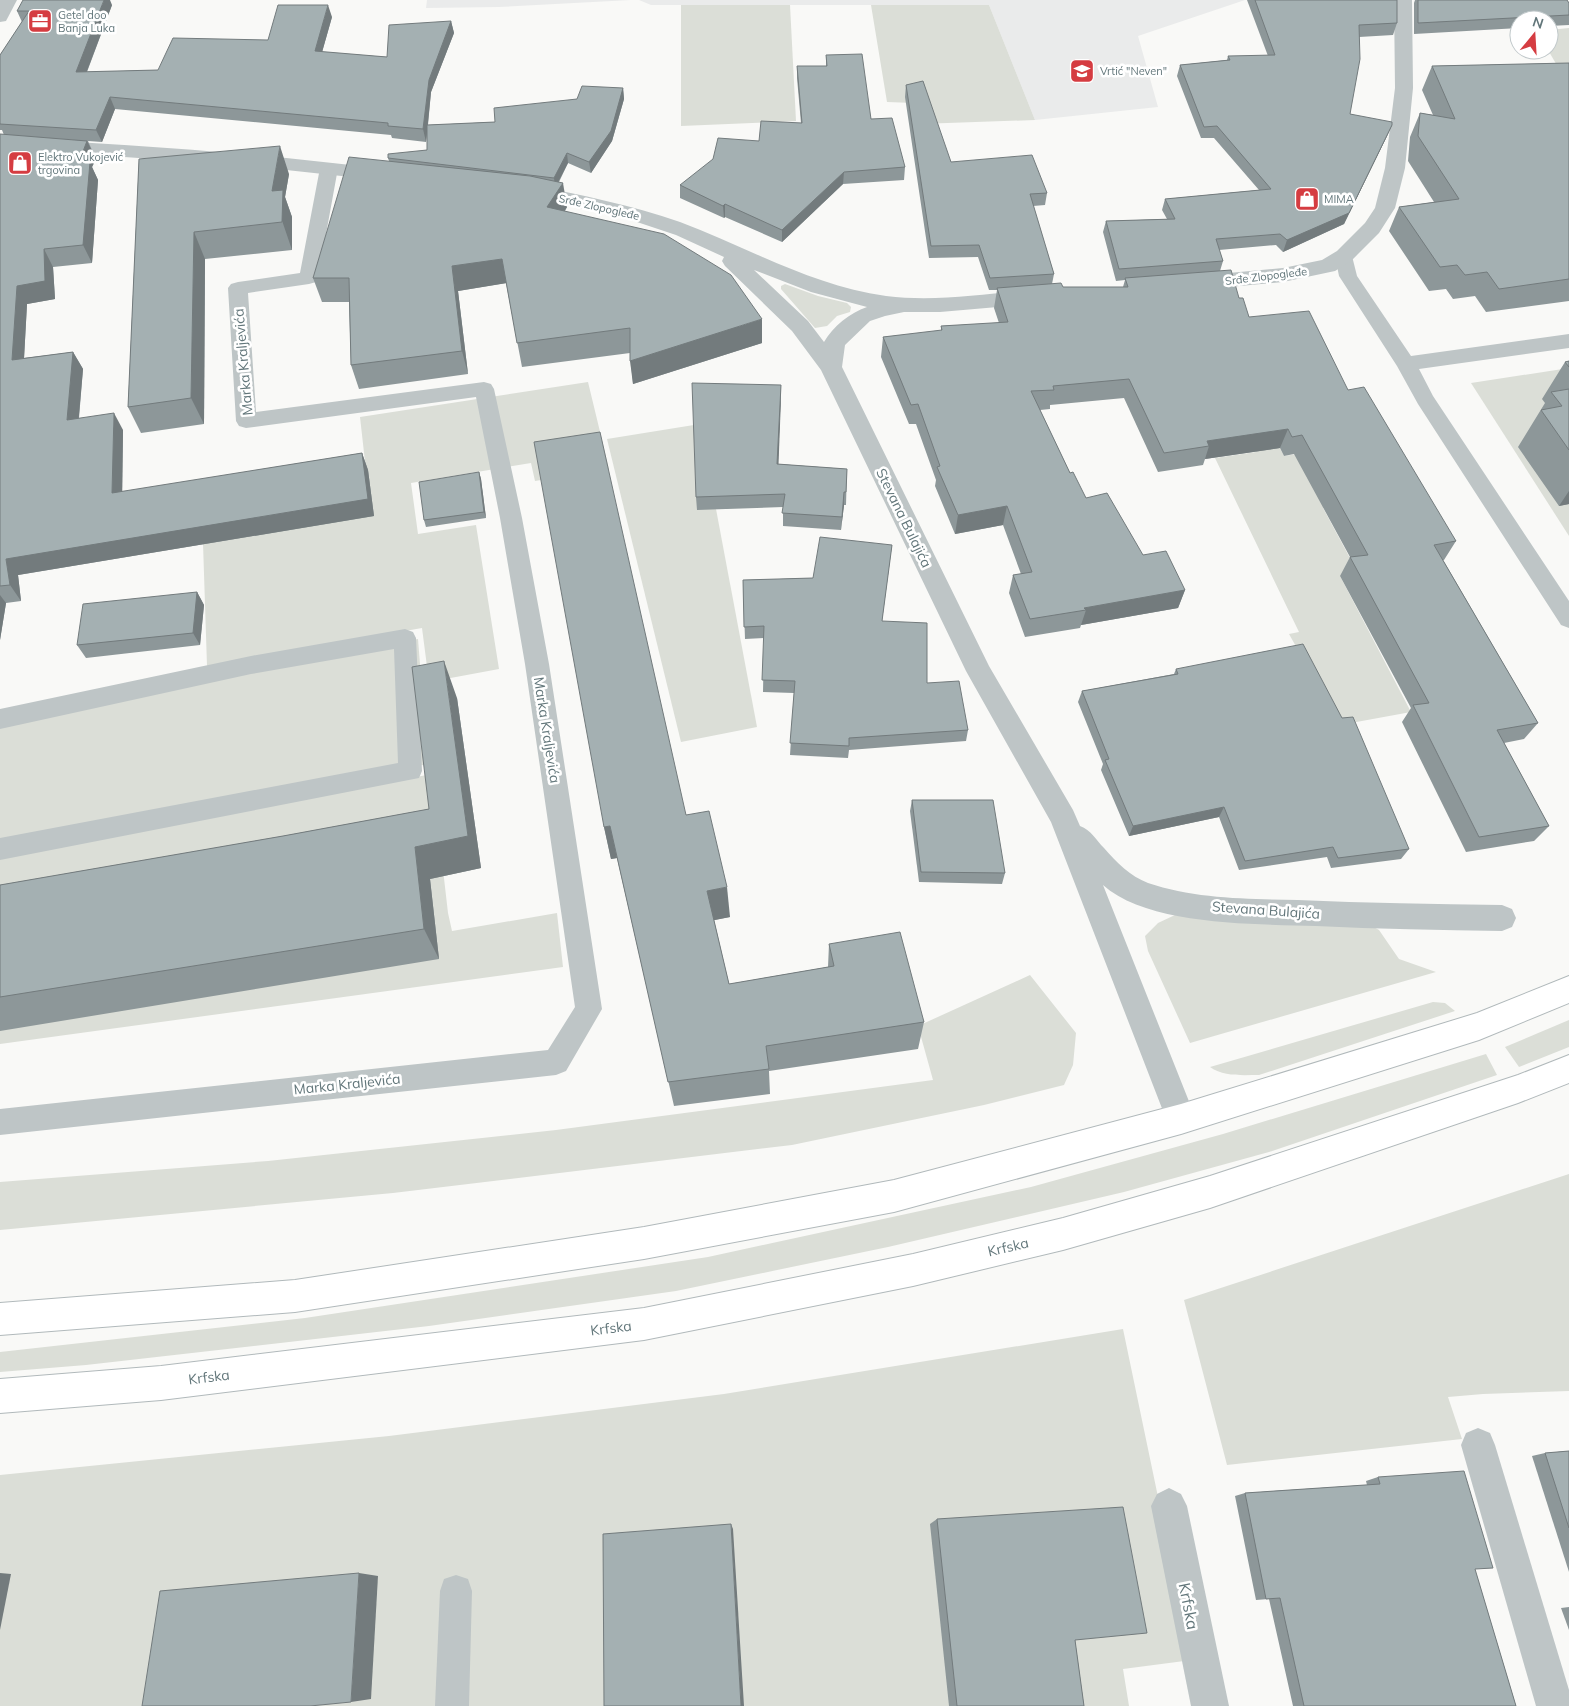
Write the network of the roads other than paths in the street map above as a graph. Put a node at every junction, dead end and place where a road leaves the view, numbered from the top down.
1 (8, 0) edge
2 (1403, 0) edge
3 (0, 17) edge
4 (0, 144) edge
5 (328, 168) junction
6 (403, 177) edge
7 (513, 188) edge
8 (711, 244) junction
9 (1344, 256) junction
10 (1179, 284) edge
11 (1051, 295) edge
12 (916, 306) junction
13 (1569, 341) edge
14 (1406, 364) junction
15 (831, 367) junction
16 (1569, 619) edge
17 (0, 720) edge
18 (1063, 818) junction
19 (0, 849) edge
20 (1502, 918) dead end
21 (1569, 989) edge
22 (1569, 1069) edge
23 (1181, 1119) junction
24 (0, 1122) edge
25 (0, 1319) edge
26 (0, 1396) edge
27 (1478, 1445) dead end
28 (1169, 1506) dead end
29 (456, 1591) dead end
30 (452, 1706) edge
31 (1210, 1706) edge
32 (1555, 1706) edge

1 - 3 street
2 - 9 street, Srđe Zlopogleđe
4 - 5 street
5 - 6 street
5 - 24 lane, Marka Kraljevića
7 - 8 street, Srđe Zlopogleđe
8 - 12 street, Srđe Zlopogleđe
8 - 15 street, Stevana Bulajića
9 - 10 street, Srđe Zlopogleđe
9 - 14 lane
11 - 12 street, Srđe Zlopogleđe
12 - 15 street, Srđe Zlopogleđe
13 - 14 lane
14 - 16 lane
15 - 18 street, Stevana Bulajića
17 - 19 lane
18 - 20 street, Stevana Bulajića
18 - 23 street, Stevana Bulajića
21 - 23 main road
22 - 26 main road, Krfska
23 - 25 main road
27 - 32 street
28 - 31 street, Krfska
29 - 30 lane

